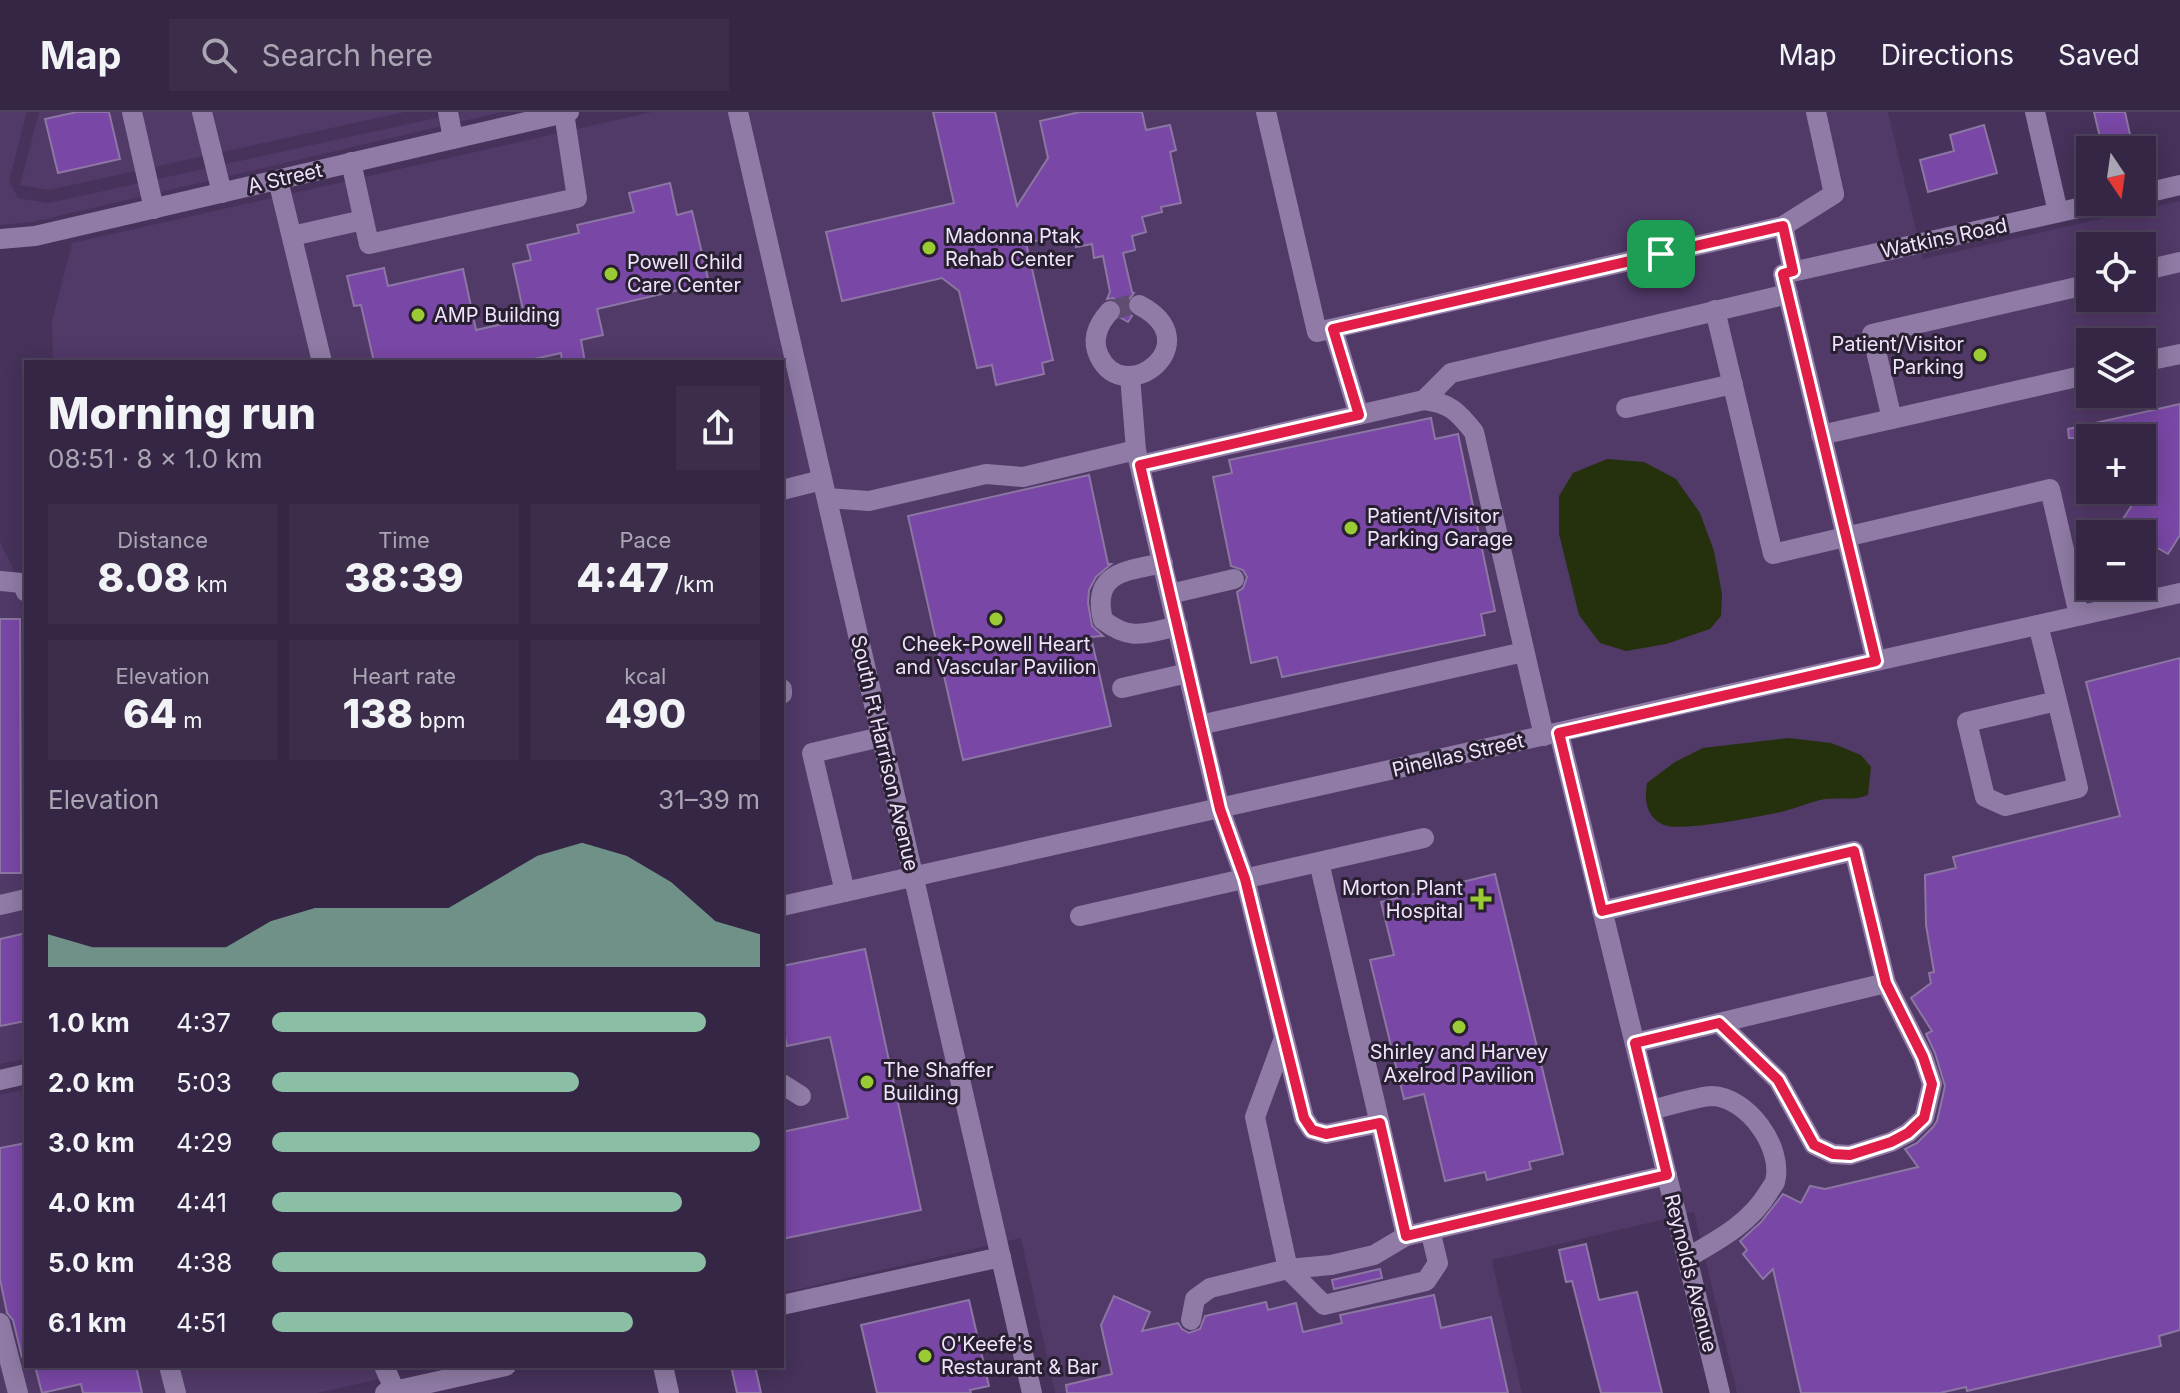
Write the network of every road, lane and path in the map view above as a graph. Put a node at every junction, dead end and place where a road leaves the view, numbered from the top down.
1 (132, 112) edge
2 (202, 112) edge
3 (448, 112) edge
4 (738, 112) edge
5 (1266, 112) edge
6 (1816, 112) edge
7 (2035, 112) edge
8 (566, 113) edge
9 (453, 139) junction
10 (351, 162) junction
11 (278, 180) junction
12 (2180, 185) edge
13 (2156, 191) edge
14 (222, 193) junction
15 (2076, 208) edge
16 (154, 209) junction
17 (2058, 212) junction
18 (363, 220) junction
19 (1783, 226) junction
20 (292, 236) junction
21 (0, 239) edge
22 (2180, 262) edge
23 (2156, 268) edge
24 (1788, 280) junction
25 (2076, 287) edge
26 (1139, 305) dead end
27 (1715, 310) junction
28 (1110, 311) dead end
29 (1333, 329) junction
30 (2180, 354) edge
31 (2156, 359) edge
32 (322, 360) edge
33 (1130, 376) junction
34 (2076, 377) edge
35 (1733, 384) junction
36 (1424, 400) junction
37 (1626, 408) dead end
38 (1359, 415) junction
39 (1892, 419) junction
40 (1821, 435) junction
41 (1138, 457) junction
42 (825, 489) junction
43 (784, 490) edge
44 (1846, 536) junction
45 (1163, 563) junction
46 (1234, 579) dead end
47 (0, 581) edge
48 (24, 588) edge
49 (2180, 593) edge
50 (1170, 594) junction
51 (2079, 615) junction
52 (2038, 625) junction
53 (1178, 626) junction
54 (1524, 652) junction
55 (1876, 661) junction
56 (1188, 673) junction
57 (1122, 688) dead end
58 (2057, 701) junction
59 (1200, 725) junction
60 (1551, 734) junction
61 (881, 737) junction
62 (1220, 809) junction
63 (1424, 838) dead end
64 (1319, 862) junction
65 (913, 877) junction
66 (1245, 879) junction
67 (845, 892) junction
68 (24, 899) edge
69 (0, 905) edge
70 (784, 906) edge
71 (1602, 911) junction
72 (1080, 916) dead end
73 (1886, 983) junction
74 (1719, 1023) junction
75 (1284, 1038) junction
76 (1635, 1043) junction
77 (24, 1074) edge
78 (0, 1080) edge
79 (784, 1085) edge
80 (801, 1096) dead end
81 (1651, 1110) junction
82 (1380, 1123) junction
83 (1667, 1175) junction
84 (1430, 1230) junction
85 (1406, 1236) junction
86 (1001, 1257) junction
87 (1687, 1258) junction
88 (1288, 1269) junction
89 (784, 1305) edge
90 (1191, 1320) dead end
91 (0, 1323) edge
92 (170, 1368) edge
93 (384, 1368) edge
94 (497, 1368) edge
95 (663, 1368) edge
96 (390, 1392) edge
97 (18, 1393) edge
98 (176, 1393) edge
99 (669, 1393) edge
100 (1032, 1393) edge
101 (1720, 1393) edge

1 - 16 street
2 - 14 street
3 - 9 street
4 - 42 street, South Ft Harrison Avenue
5 - 29 street
6 - 19 street
7 - 17 street
8 - 9 street, A Street
8 - 18 street
9 - 10 street, A Street
10 - 11 street, A Street
10 - 18 street
11 - 14 street, A Street
11 - 20 street
12 - 13 street
14 - 16 street, A Street
15 - 17 street, Watkins Road
16 - 21 street, A Street
17 - 24 street, Watkins Road
18 - 20 street
19 - 24 street
19 - 29 street
20 - 32 street
22 - 23 street
24 - 27 street, Watkins Road
24 - 40 street
25 - 39 street
26 - 33 street
27 - 35 street
27 - 36 street, Watkins Road
28 - 33 street
29 - 38 street
30 - 31 street
33 - 41 street
34 - 39 street
35 - 37 street
35 - 44 street
36 - 38 street
36 - 54 street, Reynolds Avenue
38 - 41 street
39 - 40 street
40 - 44 street
41 - 42 street
41 - 45 street
42 - 43 street
42 - 61 street, South Ft Harrison Avenue
44 - 51 street
44 - 55 street
45 - 50 street
45 - 53 street
46 - 50 street
47 - 48 street
49 - 51 street, Pinellas Street
50 - 53 street
51 - 52 street, Pinellas Street
52 - 55 street, Pinellas Street
52 - 58 street
53 - 56 street
54 - 59 street
54 - 60 street, Reynolds Avenue
55 - 60 street, Pinellas Street
56 - 57 street
56 - 59 street
58 - 58 street
59 - 62 street
60 - 62 street, Pinellas Street
60 - 71 street, Reynolds Avenue
61 - 65 street, South Ft Harrison Avenue
61 - 67 street
62 - 65 street, Pinellas Street
62 - 66 street
63 - 64 street
64 - 66 street
64 - 82 street
65 - 67 street, Pinellas Street
65 - 86 street, South Ft Harrison Avenue
66 - 72 street
66 - 75 street
67 - 70 street, Pinellas Street
68 - 69 street
71 - 73 street
71 - 76 street, Reynolds Avenue
73 - 74 street
73 - 74 street
74 - 76 street
75 - 82 street
75 - 88 street
76 - 81 street, Reynolds Avenue
77 - 78 street
79 - 80 street
81 - 83 street, Reynolds Avenue
81 - 87 street
82 - 85 street
83 - 84 street
83 - 87 street, Reynolds Avenue
84 - 85 street
84 - 88 street
85 - 88 street
86 - 89 street
86 - 100 street, South Ft Harrison Avenue
87 - 101 street, Reynolds Avenue
88 - 90 street
91 - 97 street
92 - 98 street
93 - 96 street
94 - 96 street
95 - 99 street

